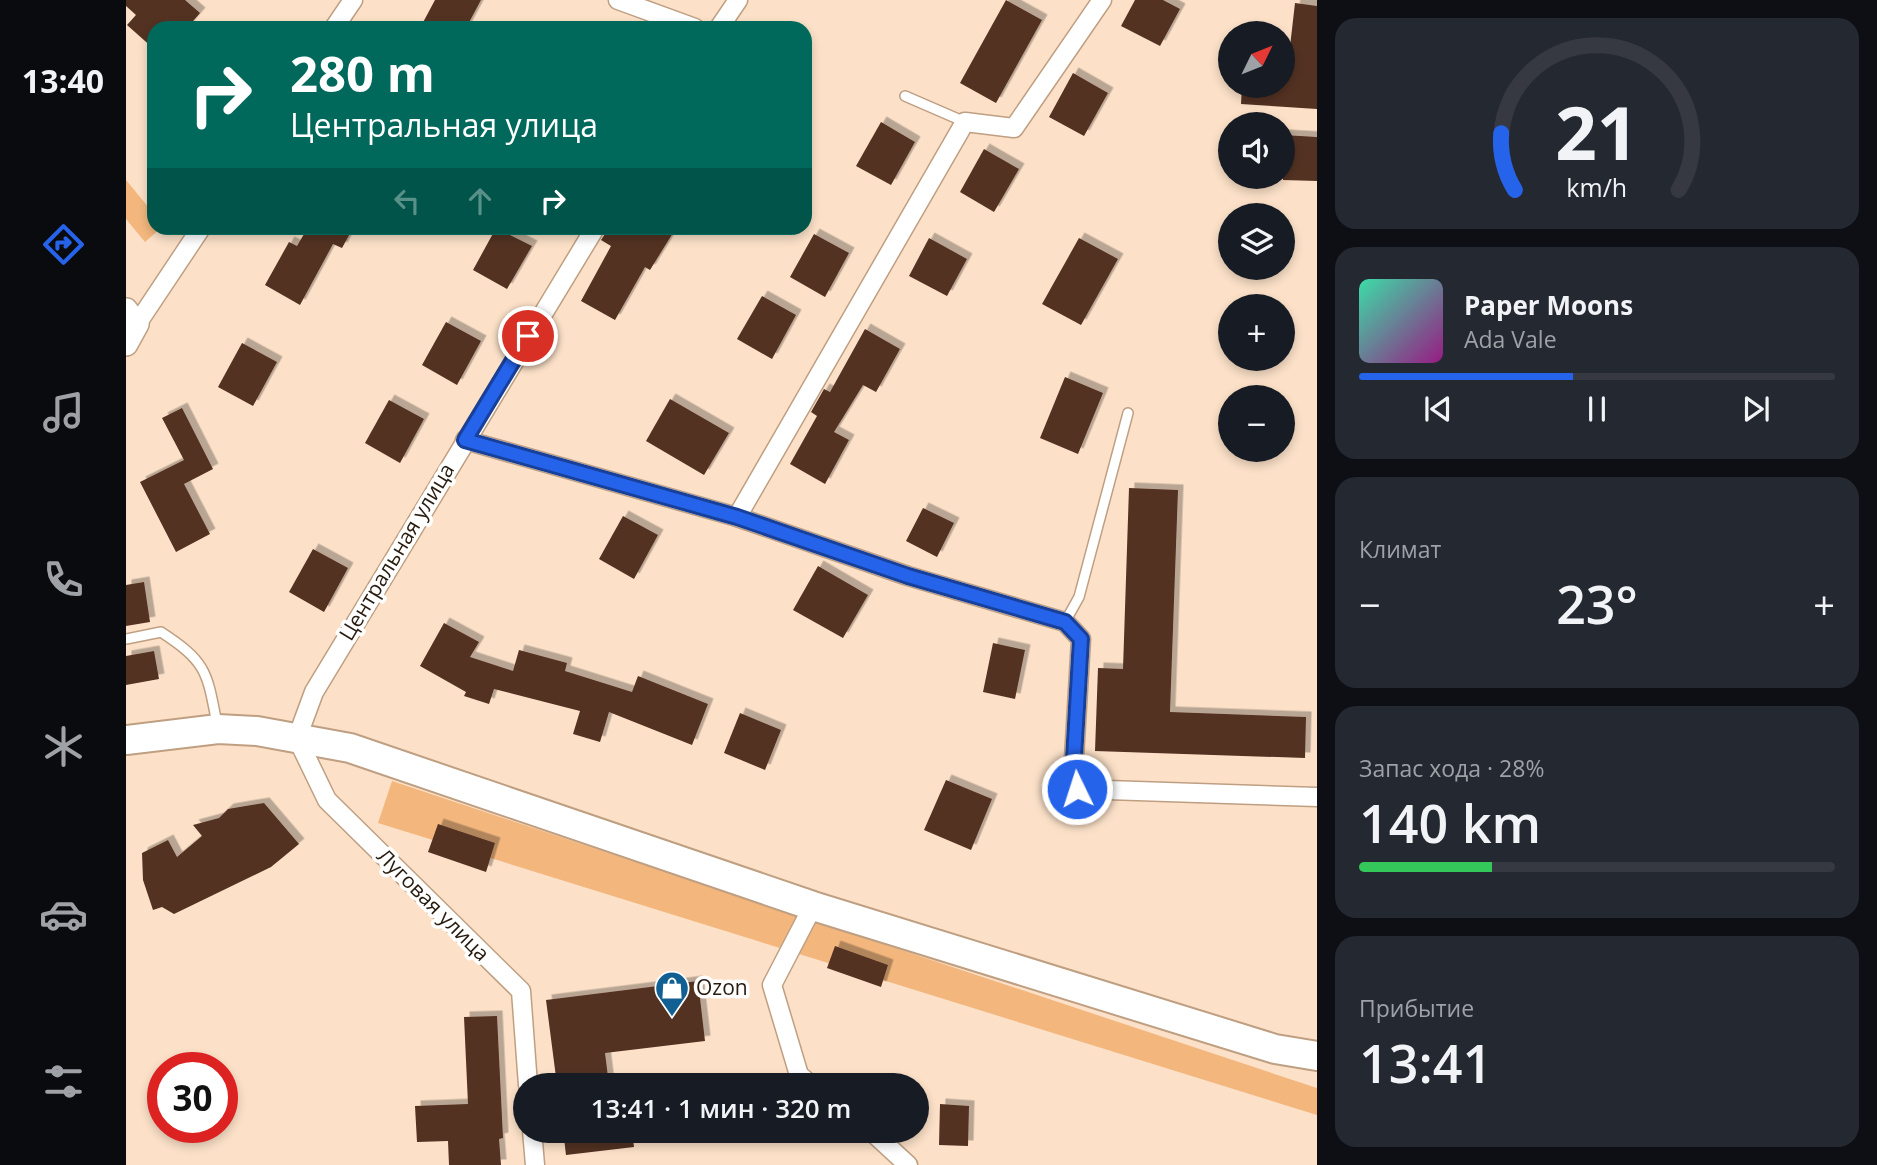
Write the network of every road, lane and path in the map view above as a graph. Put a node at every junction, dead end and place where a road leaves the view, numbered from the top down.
1 (353, 0) edge
2 (618, 0) edge
3 (737, 0) edge
4 (1102, 0) edge
5 (339, 21) edge
6 (676, 21) edge
7 (724, 21) edge
8 (905, 96) dead end
9 (965, 122) junction
10 (196, 235) edge
11 (591, 235) edge
12 (130, 326) edge
13 (1128, 414) dead end
14 (465, 440) junction
15 (737, 517) junction
16 (1065, 622) junction
17 (126, 639) edge
18 (218, 729) junction
19 (297, 738) junction
20 (126, 740) edge
21 (1317, 797) edge
22 (813, 905) junction
23 (1317, 1056) edge
24 (527, 1073) edge
25 (798, 1073) edge
26 (533, 1143) edge
27 (884, 1143) edge
28 (535, 1165) edge
29 (908, 1165) edge

1 - 5 street
2 - 6 street
3 - 7 street
4 - 9 street
8 - 9 lane
9 - 15 street
10 - 12 street
11 - 14 street, Центральная улица
13 - 16 lane
14 - 15 street
14 - 19 street, Центральная улица
15 - 16 street
16 - 21 street
17 - 18 lane
18 - 19 main road
18 - 20 main road
19 - 22 main road
19 - 24 street, Луговая улица
22 - 23 main road
22 - 25 street
26 - 28 street
27 - 29 street

